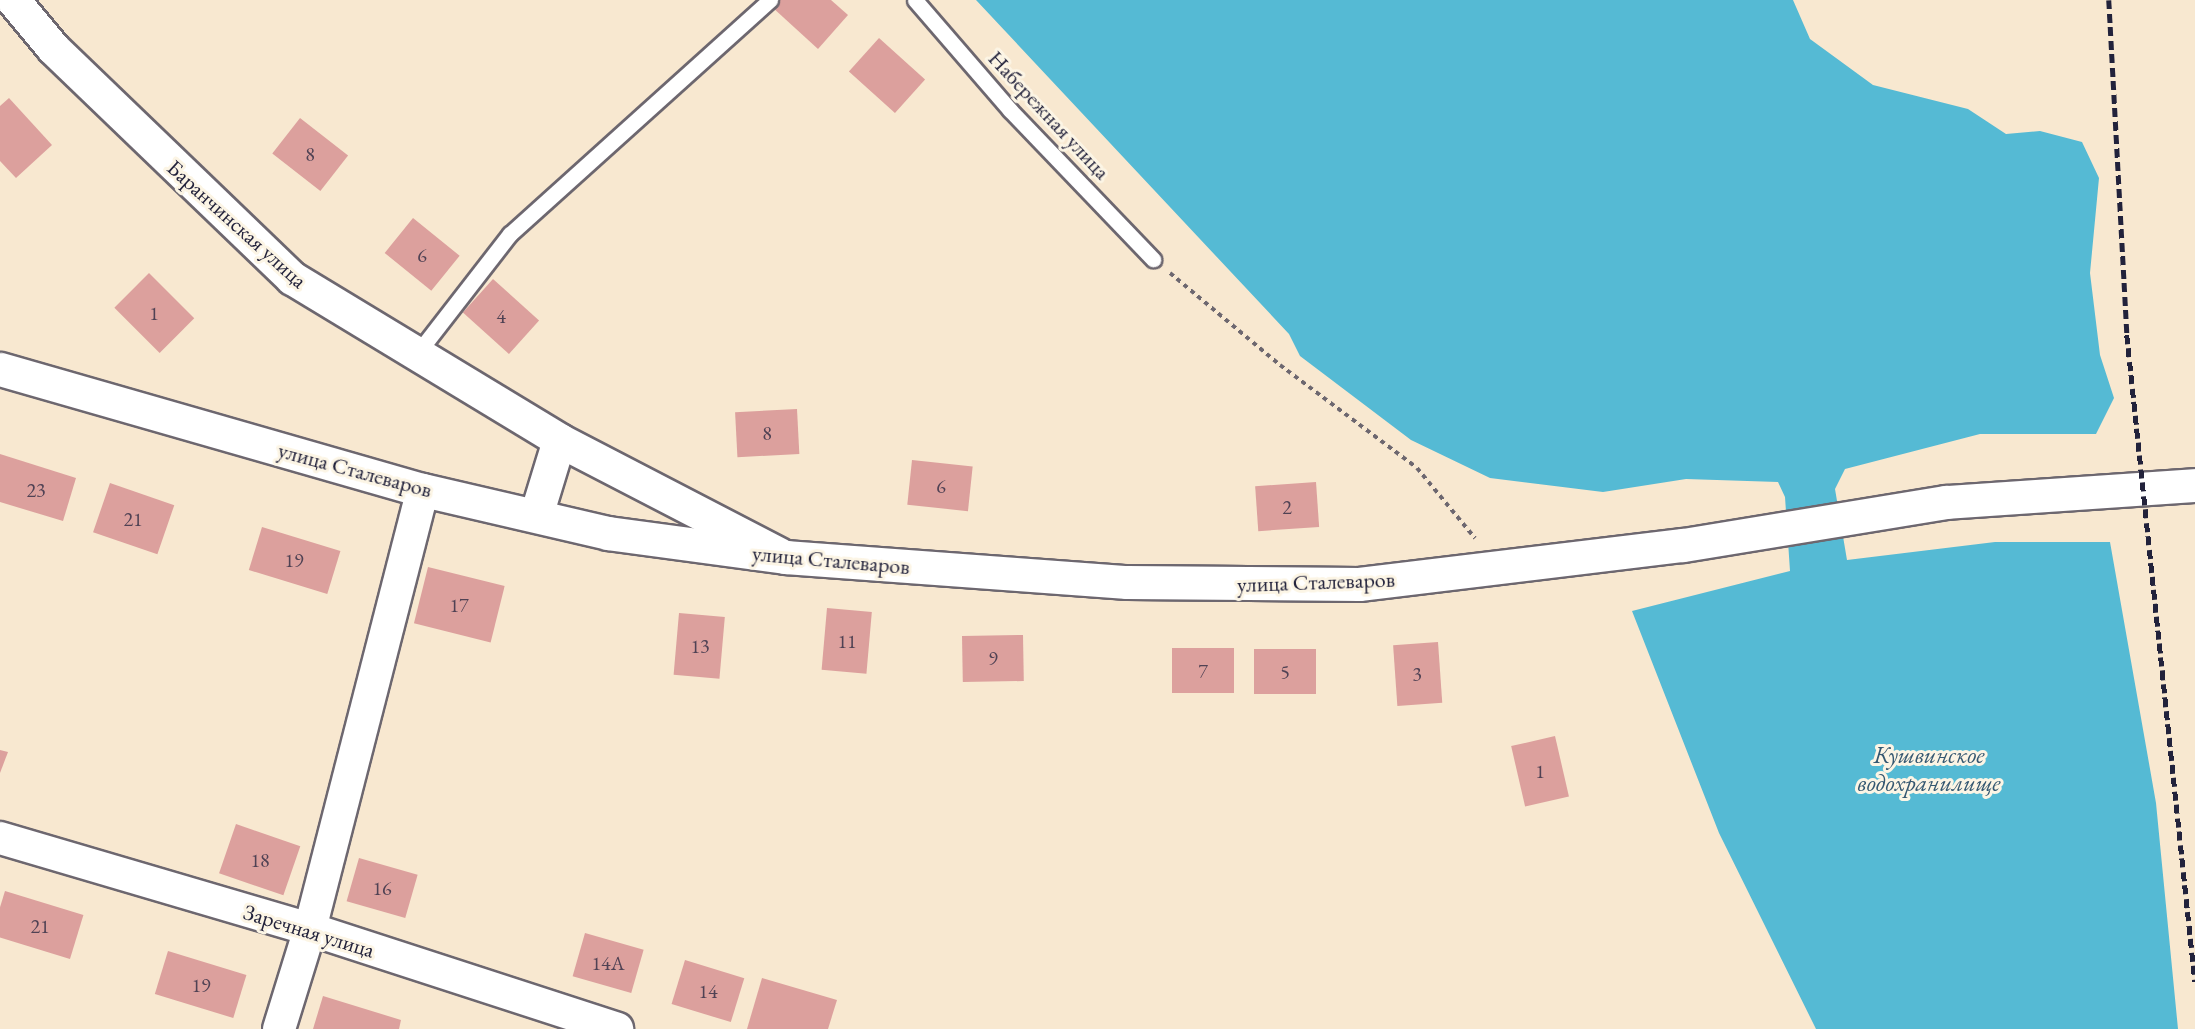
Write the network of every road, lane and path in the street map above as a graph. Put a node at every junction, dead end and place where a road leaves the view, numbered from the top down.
1 (13, 0) edge
2 (770, 0) edge
3 (915, 0) edge
4 (1154, 258) joint
5 (416, 355) junction
6 (0, 369) edge
7 (560, 440) junction
8 (2195, 485) edge
9 (423, 490) junction
10 (536, 515) junction
11 (785, 557) junction
12 (1490, 571) junction
13 (0, 838) edge
14 (310, 929) junction
15 (279, 1029) edge
16 (617, 1029) edge

1 - 5 main road, Баранчинская улица
2 - 5 lane
3 - 4 lane, Набережная улица
4 - 12 path
5 - 7 main road, Баранчинская улица
6 - 9 main road, улица Сталеваров
7 - 10 main road
7 - 11 main road, Баранчинская улица
8 - 12 main road, улица Сталеваров
9 - 10 main road, улица Сталеваров
9 - 14 street
10 - 11 main road, улица Сталеваров
11 - 12 main road, улица Сталеваров
13 - 14 street, Заречная улица
14 - 15 street
14 - 16 street, Заречная улица

